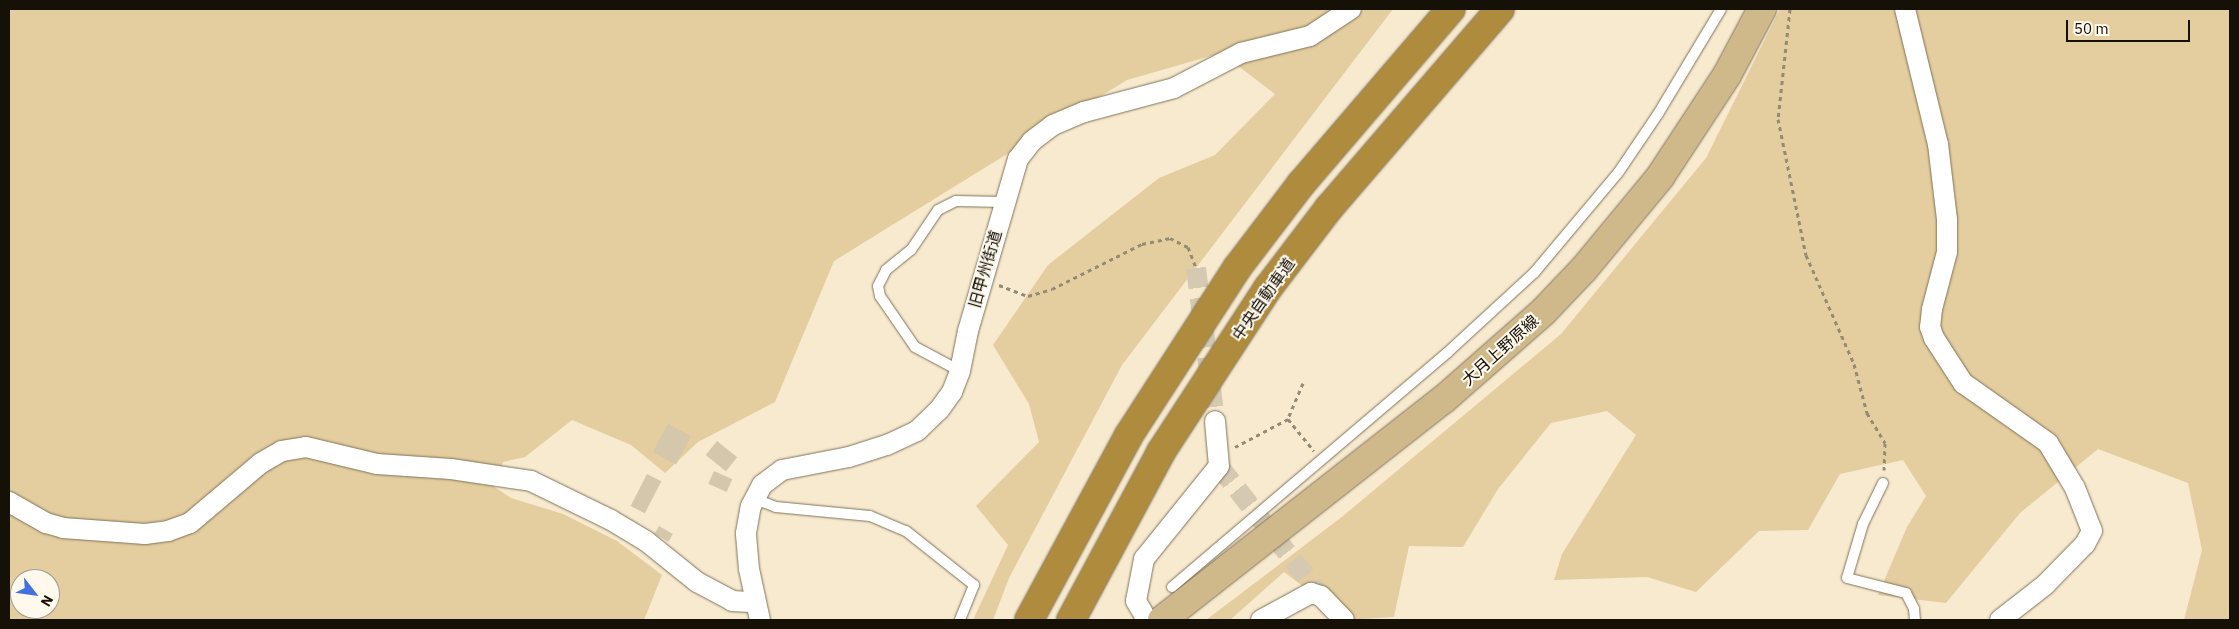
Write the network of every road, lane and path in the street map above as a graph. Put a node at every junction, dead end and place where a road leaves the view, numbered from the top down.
1 (1351, 9) edge
2 (1451, 9) edge
3 (1500, 9) edge
4 (1721, 9) edge
5 (1762, 9) edge
6 (1790, 9) edge
7 (1905, 9) edge
8 (1004, 202) junction
9 (1196, 268) tunnel mouth
10 (984, 276) junction
11 (960, 371) junction
12 (1303, 383) dead end
13 (1288, 419) junction
14 (1215, 421) tunnel mouth
15 (1218, 455) junction
16 (1321, 459) junction
17 (1883, 484) joint
18 (755, 499) junction
19 (9, 502) edge
20 (1172, 587) dead end
21 (757, 611) edge
22 (960, 620) edge
23 (1029, 620) edge
24 (1071, 620) edge
25 (1147, 620) edge
26 (1162, 620) edge
27 (1261, 620) edge
28 (1344, 620) edge
29 (1915, 620) edge
30 (2000, 620) edge

1 - 8 street, 旧甲州街道
2 - 23 highway
3 - 24 highway, 中央自動車道
4 - 16 lane
5 - 26 main road, 大月上野原線
6 - 17 path
7 - 30 street
8 - 10 street, 旧甲州街道
8 - 11 lane
9 - 10 path
10 - 11 street, 旧甲州街道
11 - 18 street, 旧甲州街道
12 - 13 path
13 - 15 path
13 - 16 path
14 - 15 street
15 - 25 street
16 - 20 lane
17 - 29 lane
18 - 21 street, 旧甲州街道
18 - 22 lane
19 - 21 street
27 - 28 street

